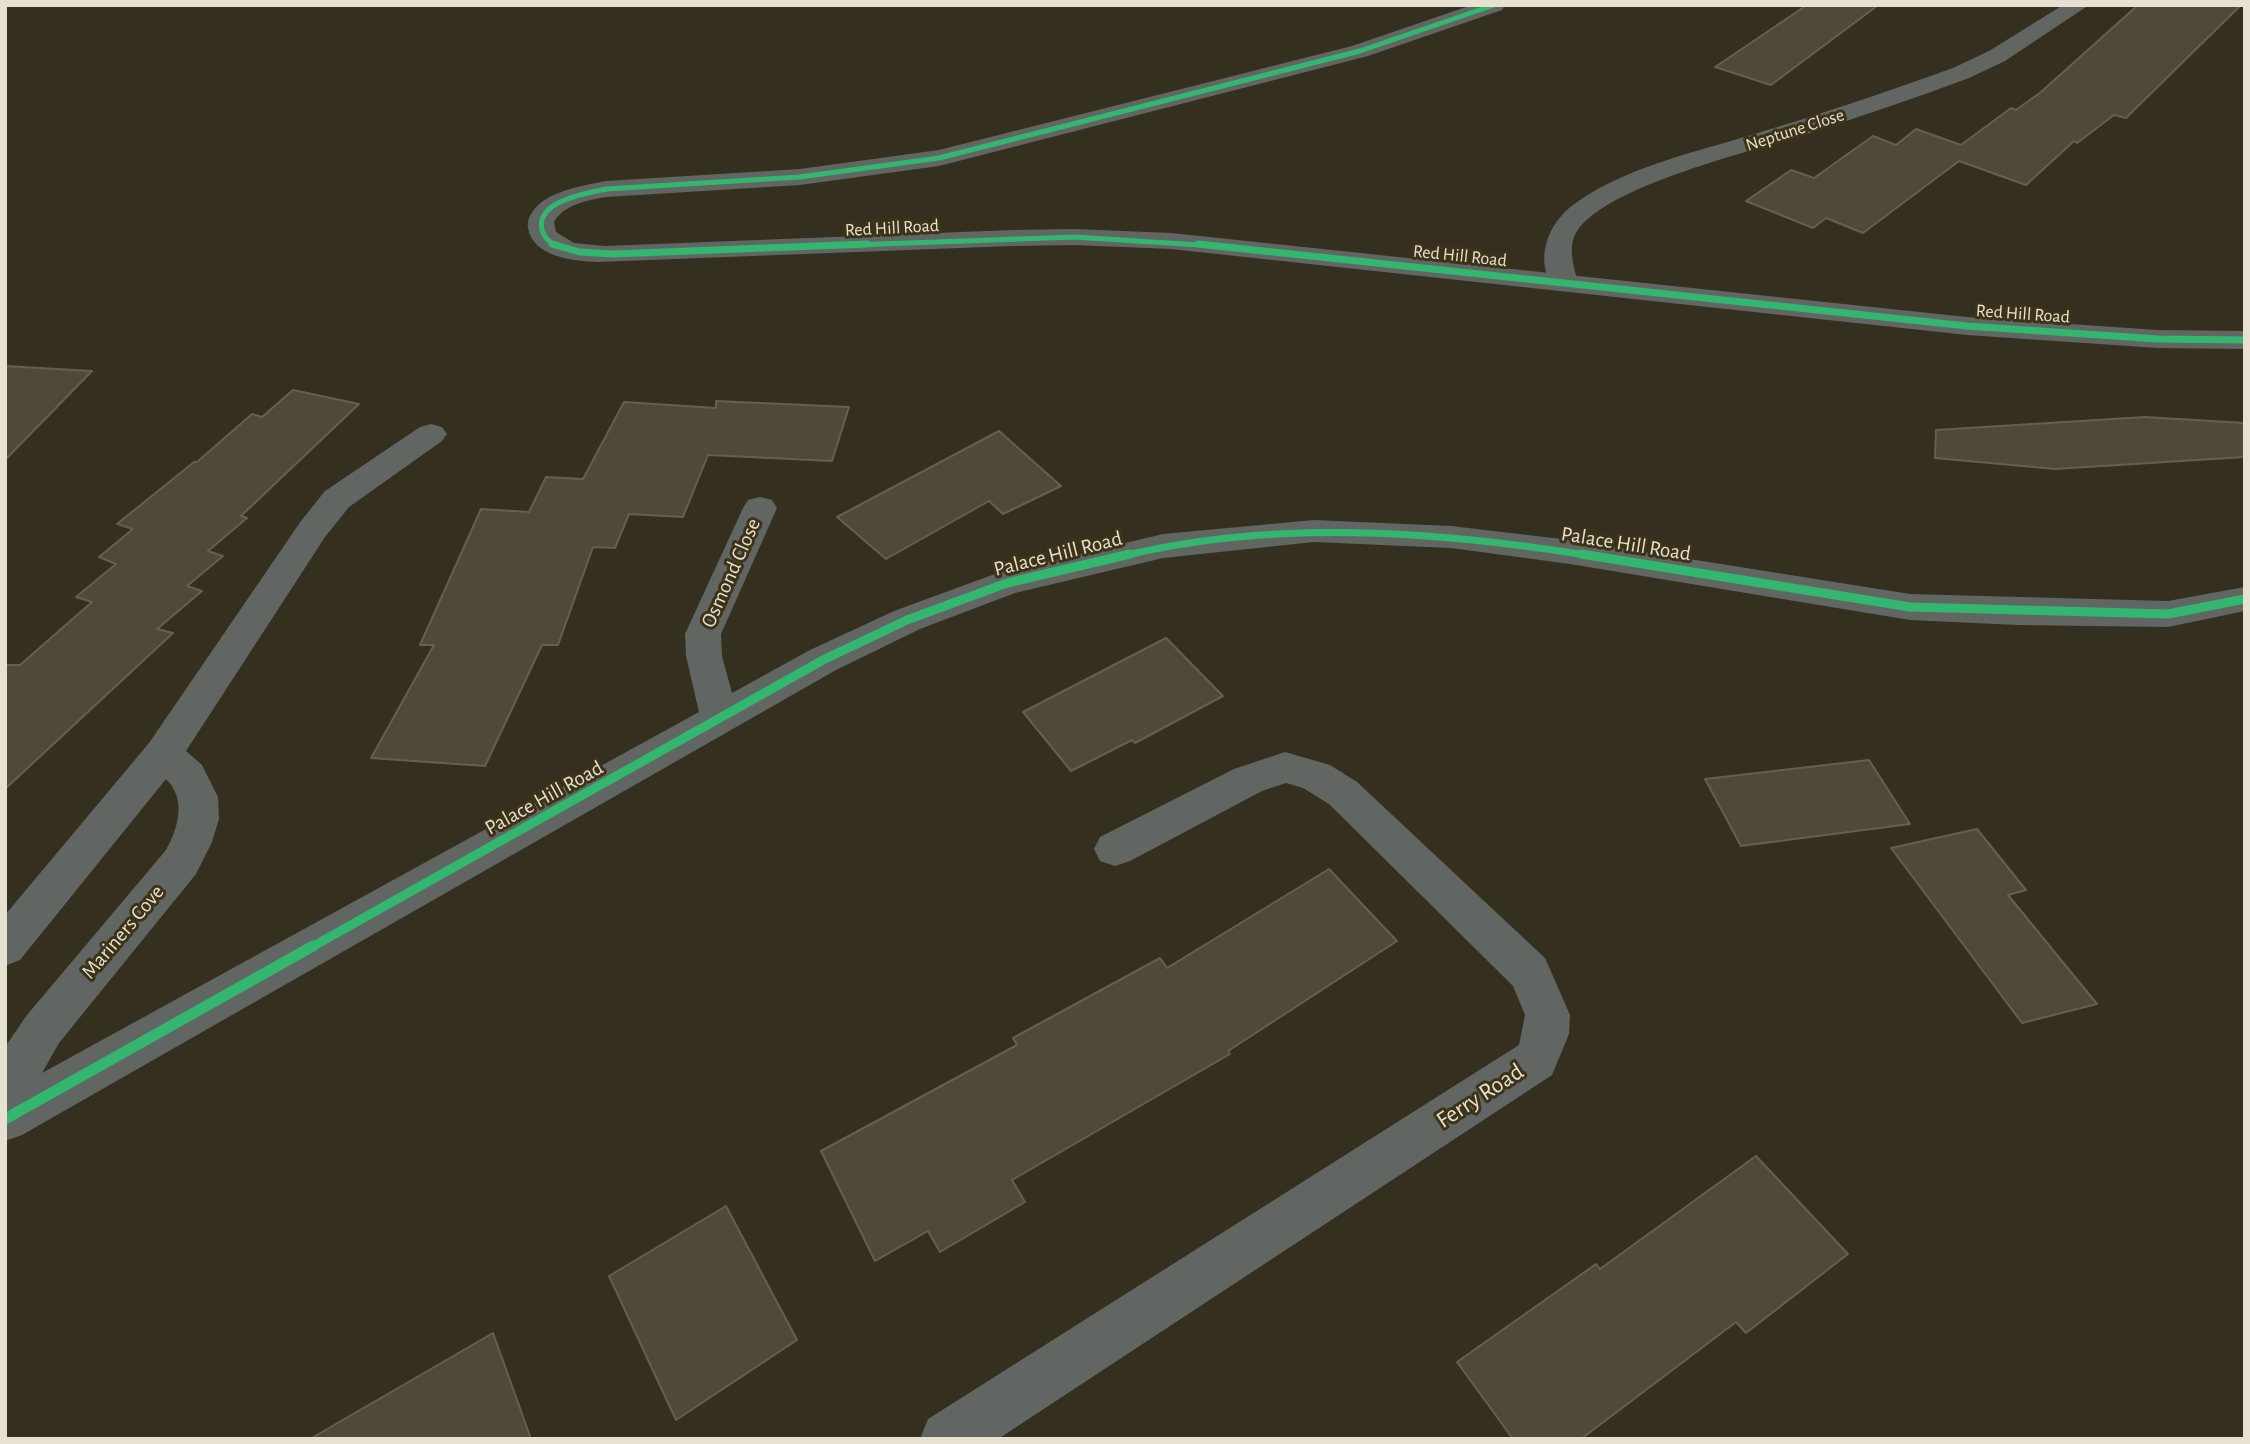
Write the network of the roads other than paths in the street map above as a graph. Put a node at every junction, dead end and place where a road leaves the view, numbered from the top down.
1 (1494, 5) edge
2 (2078, 5) edge
3 (1564, 283) junction
4 (2245, 340) edge
5 (431, 434) dead end
6 (760, 508) dead end
7 (2245, 599) edge
8 (720, 720) junction
9 (163, 754) junction
10 (1115, 849) dead end
11 (5, 947) edge
12 (11, 1116) edge
13 (948, 1439) edge

1 - 3 street, Red Hill Road
2 - 3 street, Neptune Close
3 - 4 street, Red Hill Road
5 - 9 street
6 - 8 street, Osmond Close
7 - 8 street, Palace Hill Road
8 - 12 street, Palace Hill Road
9 - 11 street
9 - 12 street, Mariners Cove
10 - 13 street, Ferry Road

